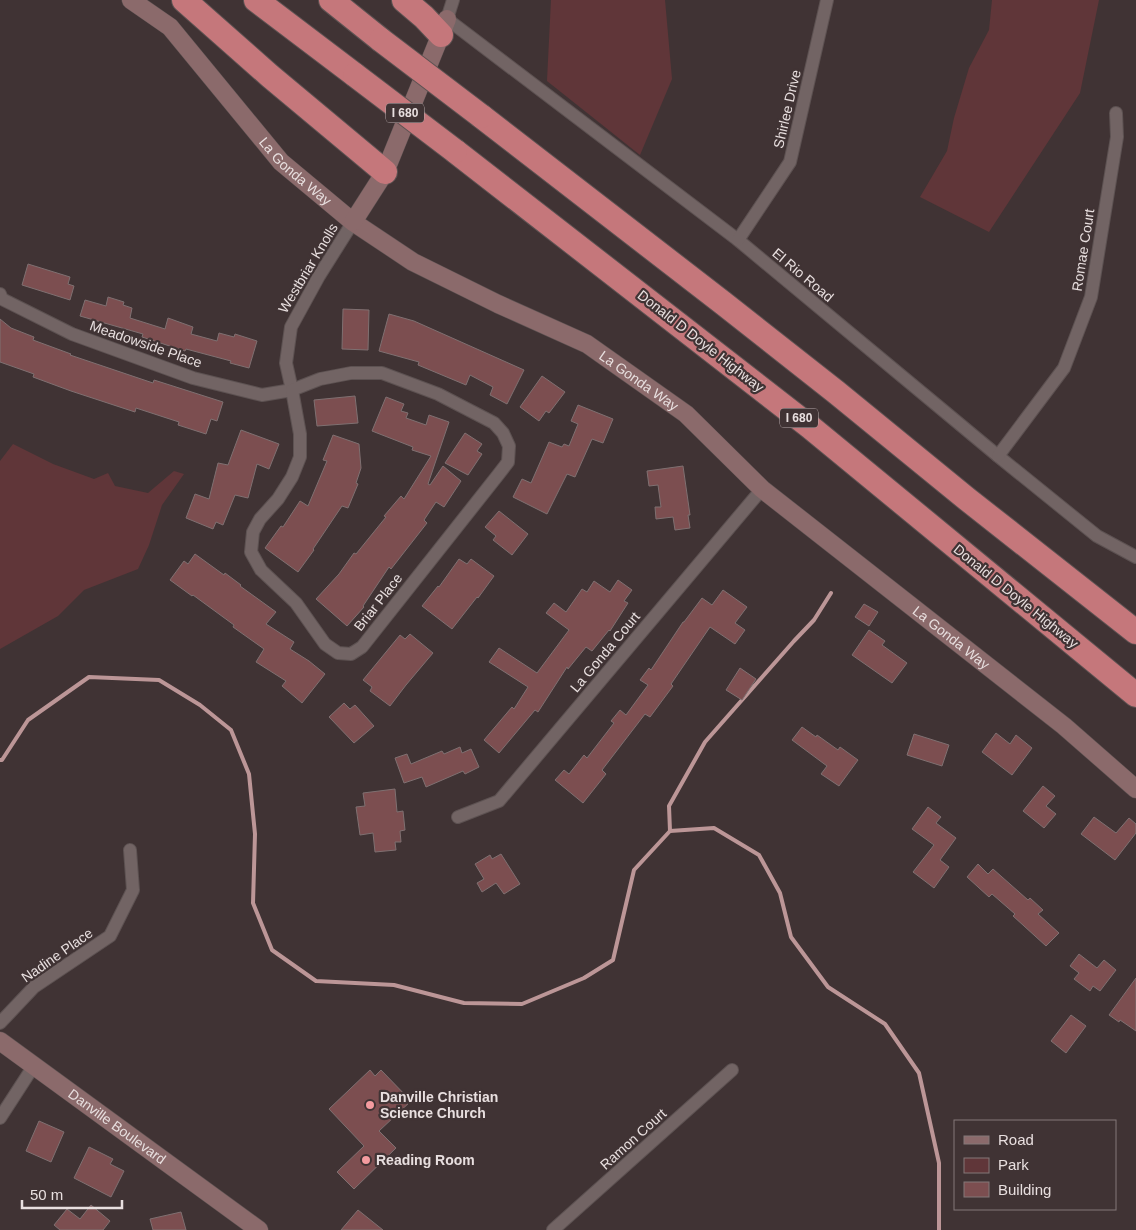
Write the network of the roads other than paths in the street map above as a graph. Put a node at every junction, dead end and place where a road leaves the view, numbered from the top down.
1 (131, 0) edge
2 (184, 0) edge
3 (256, 0) edge
4 (331, 0) edge
5 (404, 0) edge
6 (453, 0) edge
7 (827, 0) edge
8 (444, 27) junction
9 (1116, 113) dead end
10 (385, 172) junction
11 (353, 222) junction
12 (738, 240) junction
13 (0, 294) edge
14 (292, 390) junction
15 (998, 456) junction
16 (762, 489) junction
17 (1136, 557) edge
18 (1136, 632) edge
19 (1136, 694) edge
20 (1136, 789) edge
21 (458, 817) dead end
22 (130, 850) dead end
23 (0, 1024) edge
24 (0, 1042) edge
25 (33, 1066) junction
26 (732, 1070) dead end
27 (0, 1118) edge
28 (259, 1230) edge
29 (553, 1230) edge

1 - 11 street, La Gonda Way
2 - 10 highway
3 - 19 highway, Donald D Doyle Highway / I 680, bridge
4 - 18 highway, bridge
5 - 8 highway
6 - 8 street
7 - 12 street, Shirlee Drive
8 - 10 street
8 - 12 street, El Rio Road
9 - 15 street, Romae Court
10 - 11 street
11 - 14 street, Westbriar Knolls
11 - 16 street, La Gonda Way
12 - 15 street, El Rio Road
13 - 14 street, Meadowside Place
14 - 14 street, Briar Place
15 - 17 street, El Rio Road
16 - 20 street, La Gonda Way
16 - 21 street, La Gonda Court
22 - 23 street, Nadine Place
24 - 25 street, Danville Boulevard
25 - 27 street
25 - 28 street, Danville Boulevard
26 - 29 street, Ramon Court

